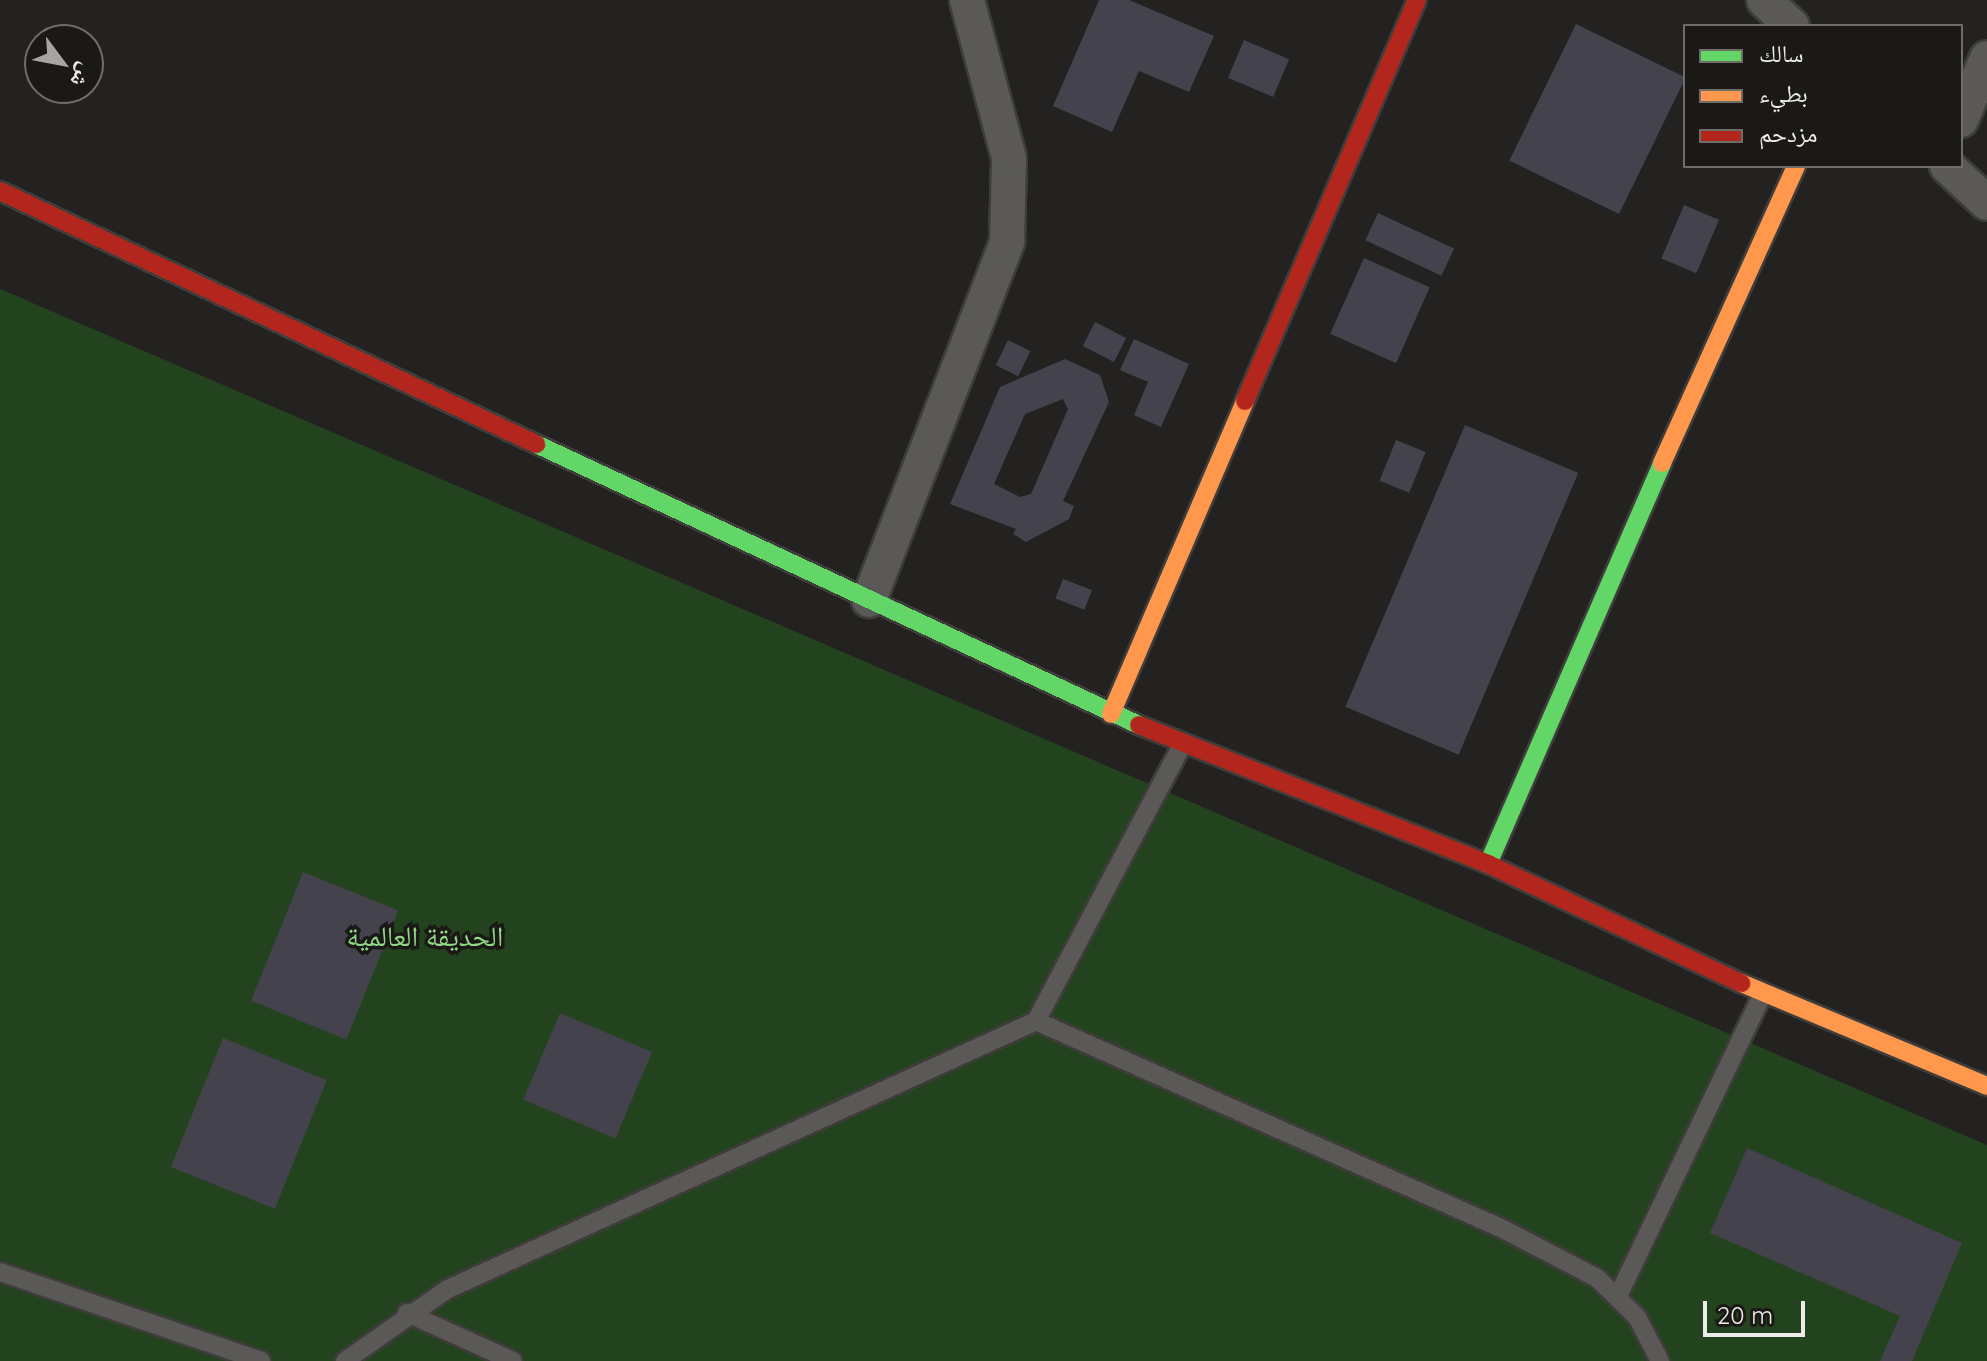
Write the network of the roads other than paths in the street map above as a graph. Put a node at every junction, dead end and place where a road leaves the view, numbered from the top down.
1 (967, 0) edge
2 (1417, 0) edge
3 (1764, 0) edge
4 (1790, 24) edge
5 (1987, 58) edge
6 (1963, 115) edge
7 (1795, 168) edge
8 (1949, 168) edge
9 (0, 191) edge
10 (1987, 203) edge
11 (869, 600) junction
12 (1111, 714) junction
13 (1182, 745) junction
14 (1488, 864) junction
15 (1763, 993) junction
16 (1036, 1021) junction
17 (1987, 1086) edge
18 (0, 1272) edge
19 (1619, 1294) junction
20 (407, 1313) junction
21 (261, 1361) edge
22 (345, 1361) edge
23 (513, 1361) edge
24 (1660, 1361) edge

1 - 11 street
2 - 12 street
3 - 4 street
5 - 6 street
7 - 14 street
8 - 10 street
9 - 11 street
11 - 12 street
12 - 13 street
13 - 14 street
13 - 16 lane
14 - 15 street
15 - 17 street
15 - 19 lane
16 - 19 lane
16 - 20 lane
18 - 21 lane
19 - 24 lane
20 - 22 lane
20 - 23 lane

